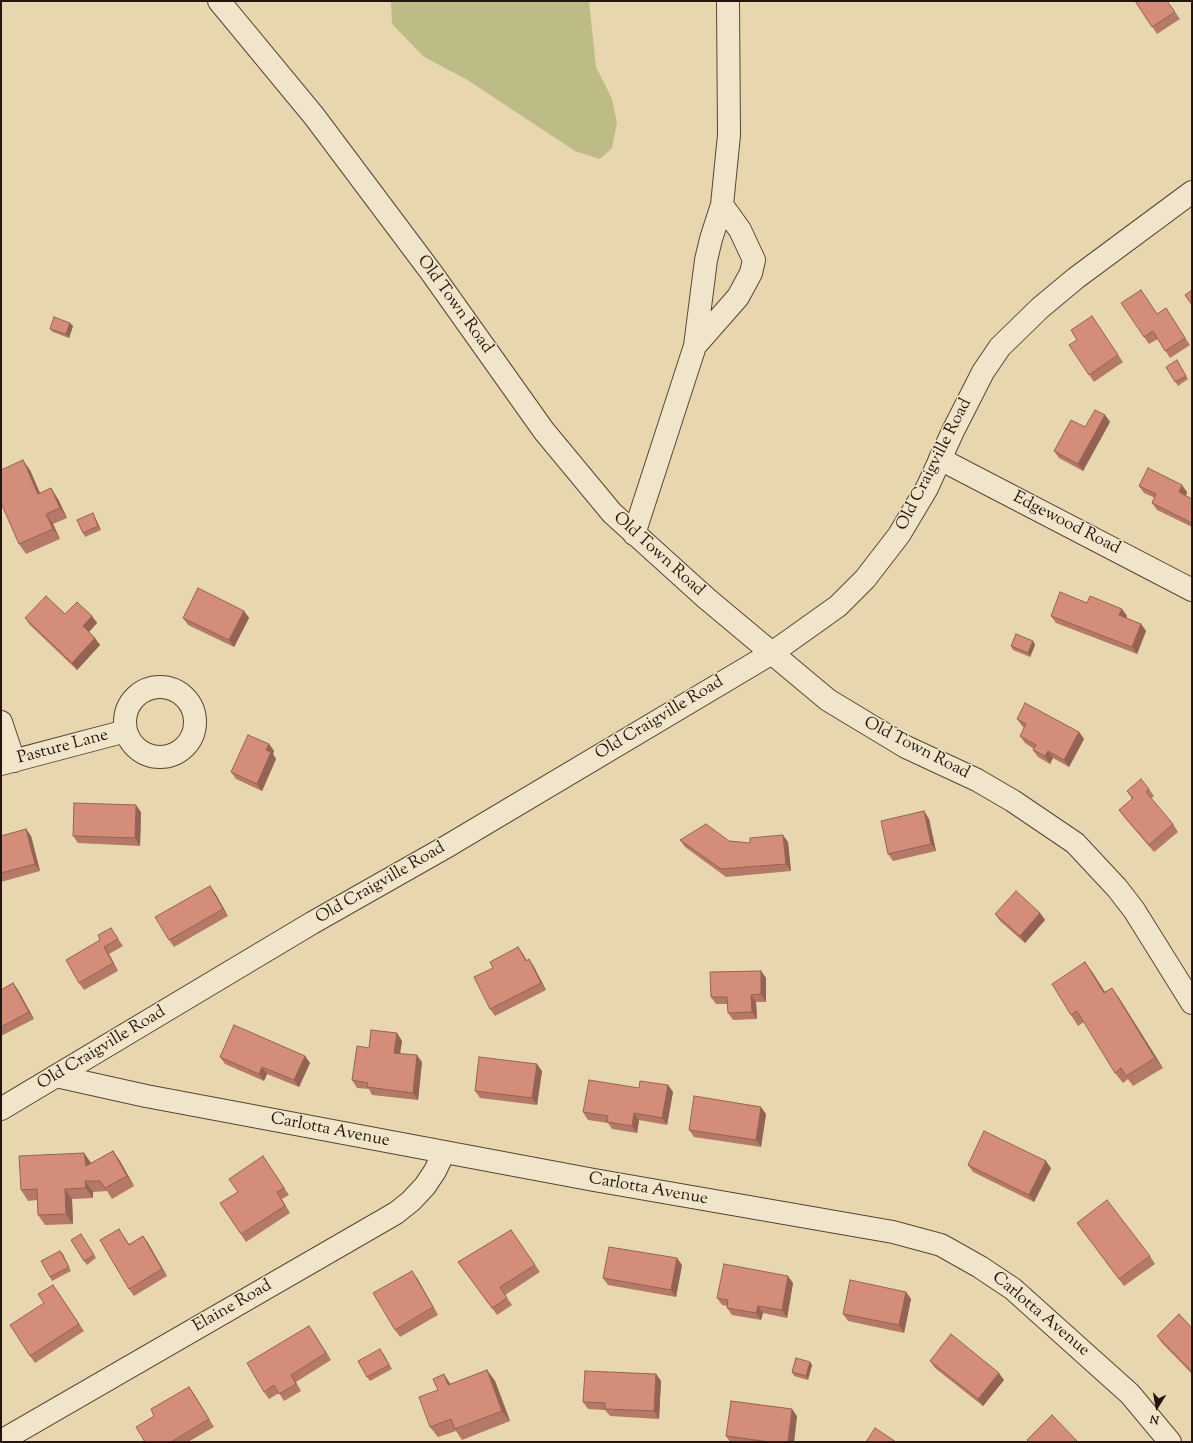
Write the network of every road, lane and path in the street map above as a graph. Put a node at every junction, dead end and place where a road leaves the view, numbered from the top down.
1 (219, 1) edge
2 (728, 1) edge
3 (1191, 194) edge
4 (722, 205) junction
5 (695, 346) junction
6 (940, 459) junction
7 (634, 534) junction
8 (1192, 590) edge
9 (772, 653) junction
10 (1, 722) edge
11 (126, 731) dead end
12 (7, 763) edge
13 (1192, 1003) edge
14 (56, 1076) junction
15 (1, 1109) edge
16 (444, 1152) junction
17 (1, 1441) edge
18 (1170, 1442) edge

1 - 7 street, Old Town Road
2 - 4 street
3 - 6 street, Old Craigville Road
4 - 5 street
4 - 5 street
5 - 7 street
6 - 8 street, Edgewood Road
6 - 9 street, Old Craigville Road
7 - 9 street, Old Town Road
9 - 13 street, Old Town Road
9 - 14 street, Old Craigville Road
10 - 12 street
11 - 12 street, Pasture Lane
14 - 15 street, Old Craigville Road
14 - 16 street, Carlotta Avenue
16 - 17 street, Elaine Road
16 - 18 street, Carlotta Avenue

